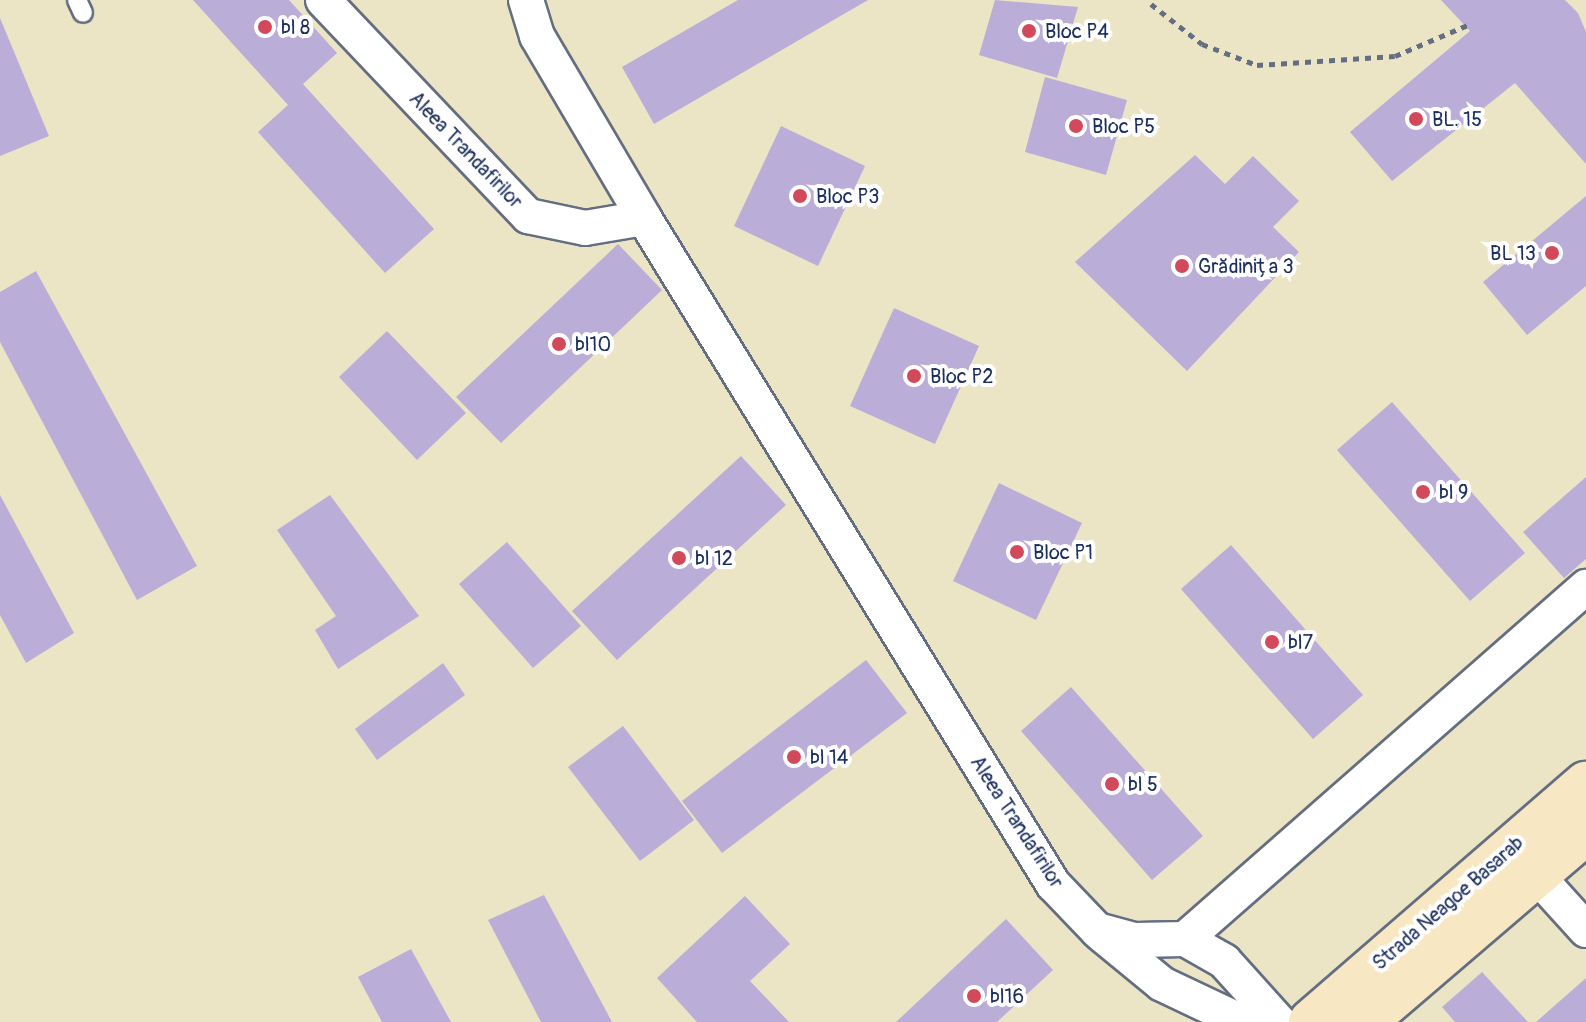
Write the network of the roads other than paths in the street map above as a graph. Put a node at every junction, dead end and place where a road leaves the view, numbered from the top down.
1 (323, 0) edge
2 (526, 0) edge
3 (644, 218) junction
4 (1586, 587) edge
5 (1586, 784) edge
6 (1586, 832) edge
7 (1524, 862) junction
8 (1097, 930) junction
9 (1586, 930) edge
10 (1185, 939) junction
11 (1242, 1022) edge
12 (1279, 1022) edge
13 (1311, 1022) edge
14 (1364, 1022) edge

1 - 3 street, Aleea Trandafirilor
2 - 3 street, Aleea Trandafirilor
3 - 8 street, Aleea Trandafirilor
4 - 10 street
5 - 7 street, Strada Neagoe Basarab
6 - 7 street, Strada Neagoe Basarab
7 - 9 street
7 - 13 street, Strada Neagoe Basarab
7 - 14 street, Strada Neagoe Basarab
8 - 10 street
8 - 11 street, Aleea Trandafirilor
10 - 12 street

